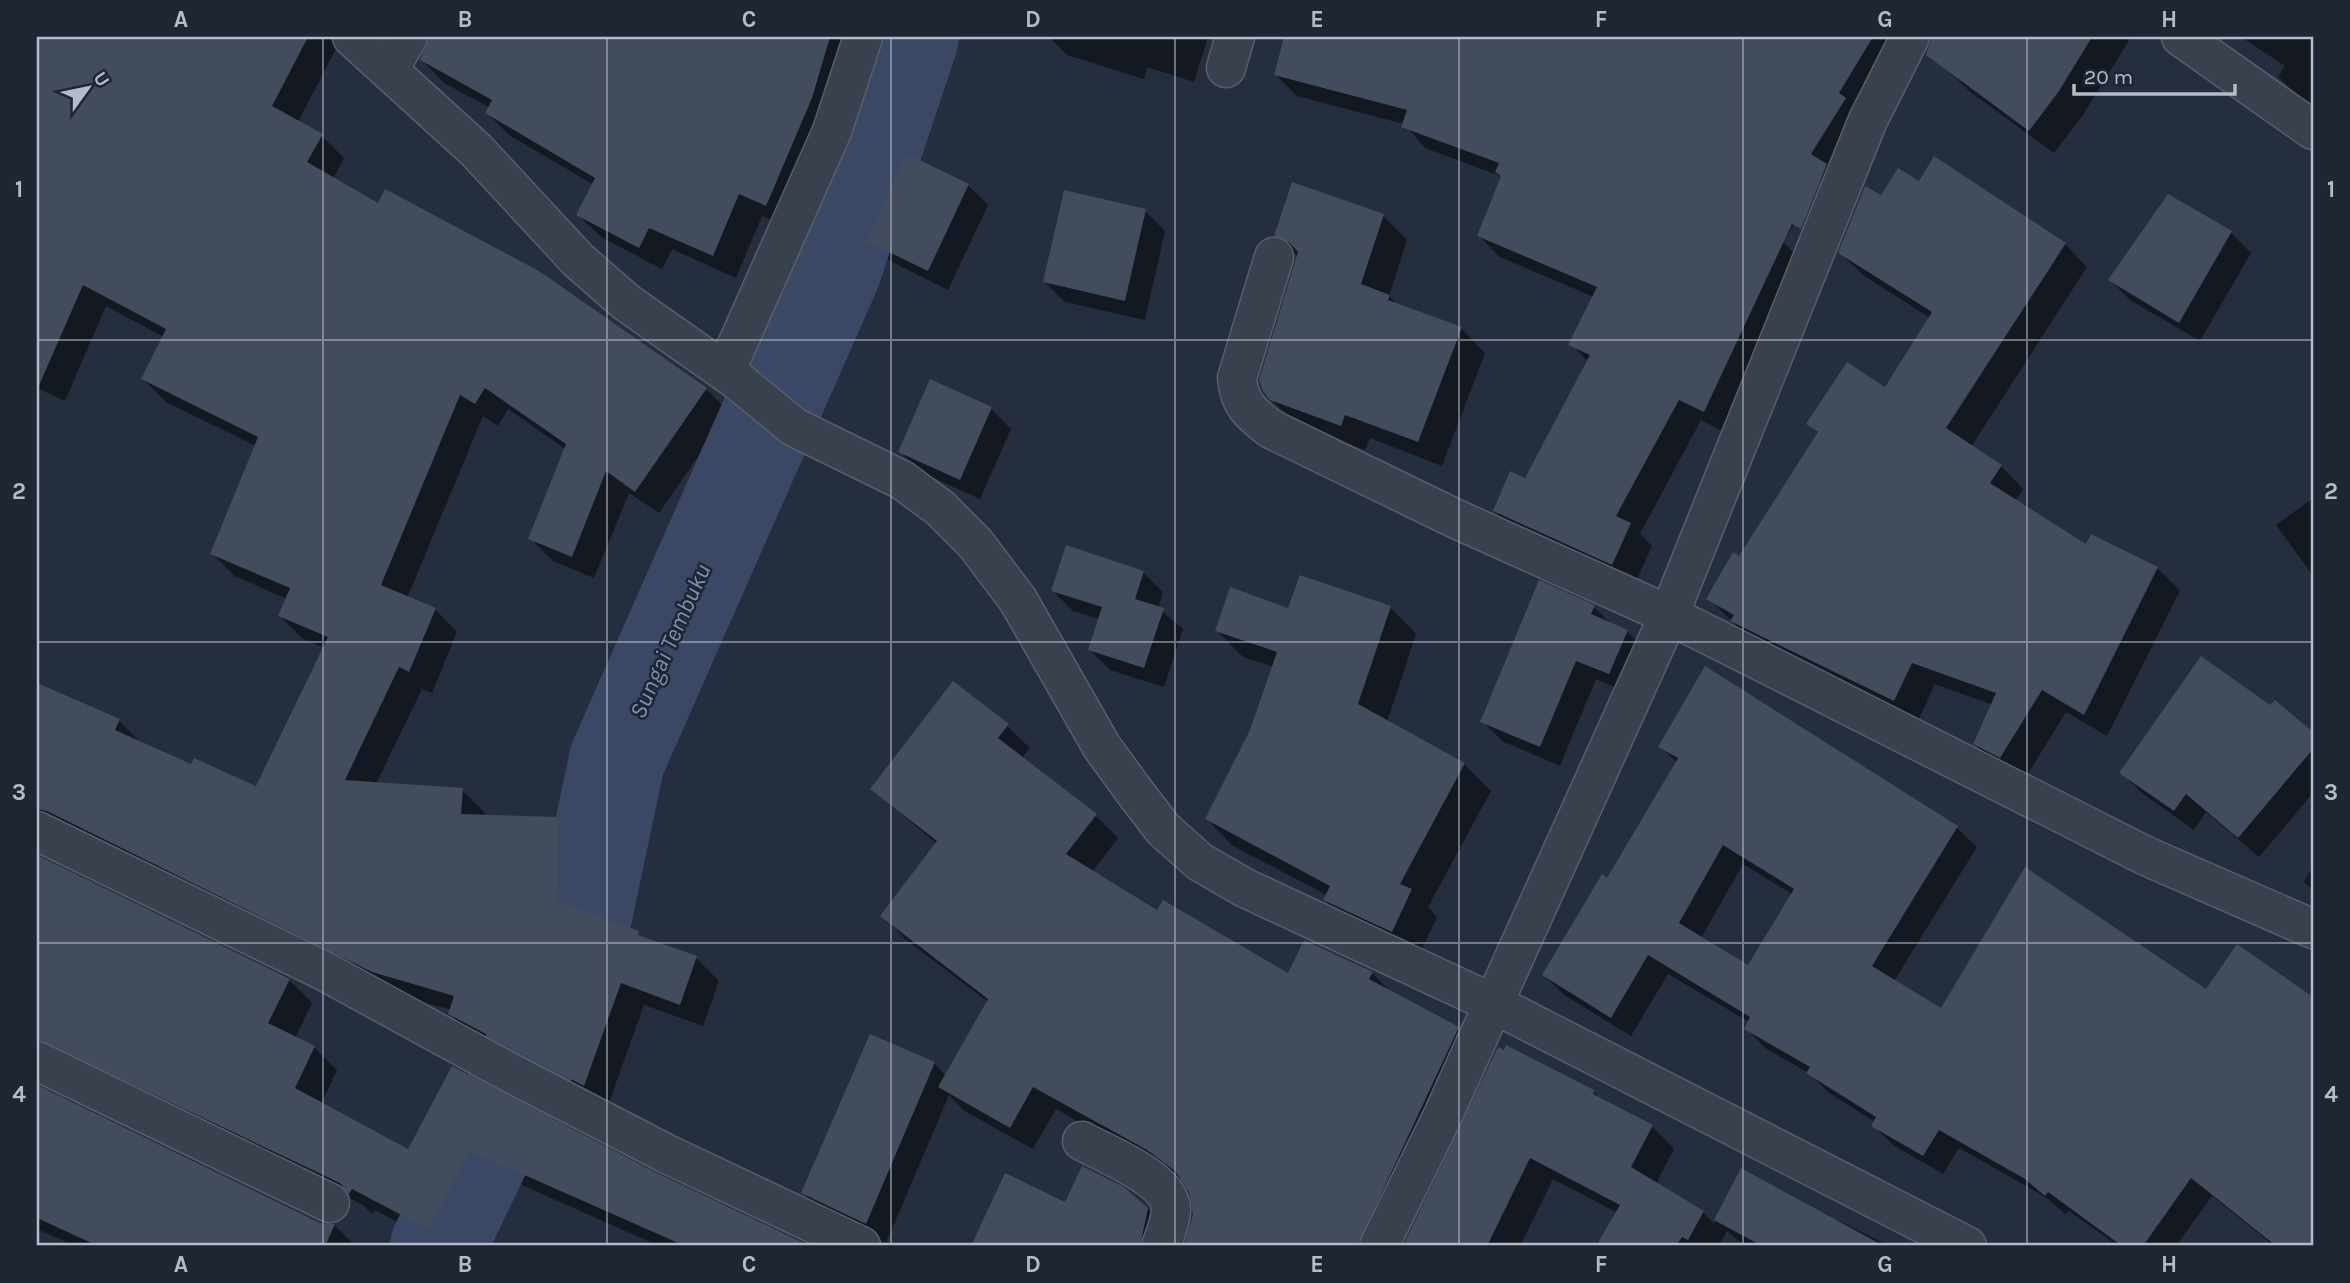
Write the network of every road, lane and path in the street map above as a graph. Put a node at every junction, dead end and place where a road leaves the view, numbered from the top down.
1 (352, 37) edge
2 (863, 37) edge
3 (1910, 37) edge
4 (2181, 37) edge
5 (399, 53) edge
6 (2313, 130) edge
7 (1274, 257) dead end
8 (732, 377) junction
9 (1669, 615) junction
10 (37, 831) edge
11 (2313, 929) edge
12 (1492, 1003) junction
13 (37, 1061) edge
14 (1082, 1141) dead end
15 (330, 1203) dead end
16 (861, 1246) edge
17 (1161, 1246) edge
18 (1379, 1246) edge
19 (1967, 1246) edge

1 - 5 street
2 - 8 street
3 - 9 street
4 - 6 street
5 - 8 street
7 - 9 street
8 - 12 street
9 - 11 street
9 - 12 street
10 - 16 street
12 - 18 street
12 - 19 street
13 - 15 street
14 - 17 street

